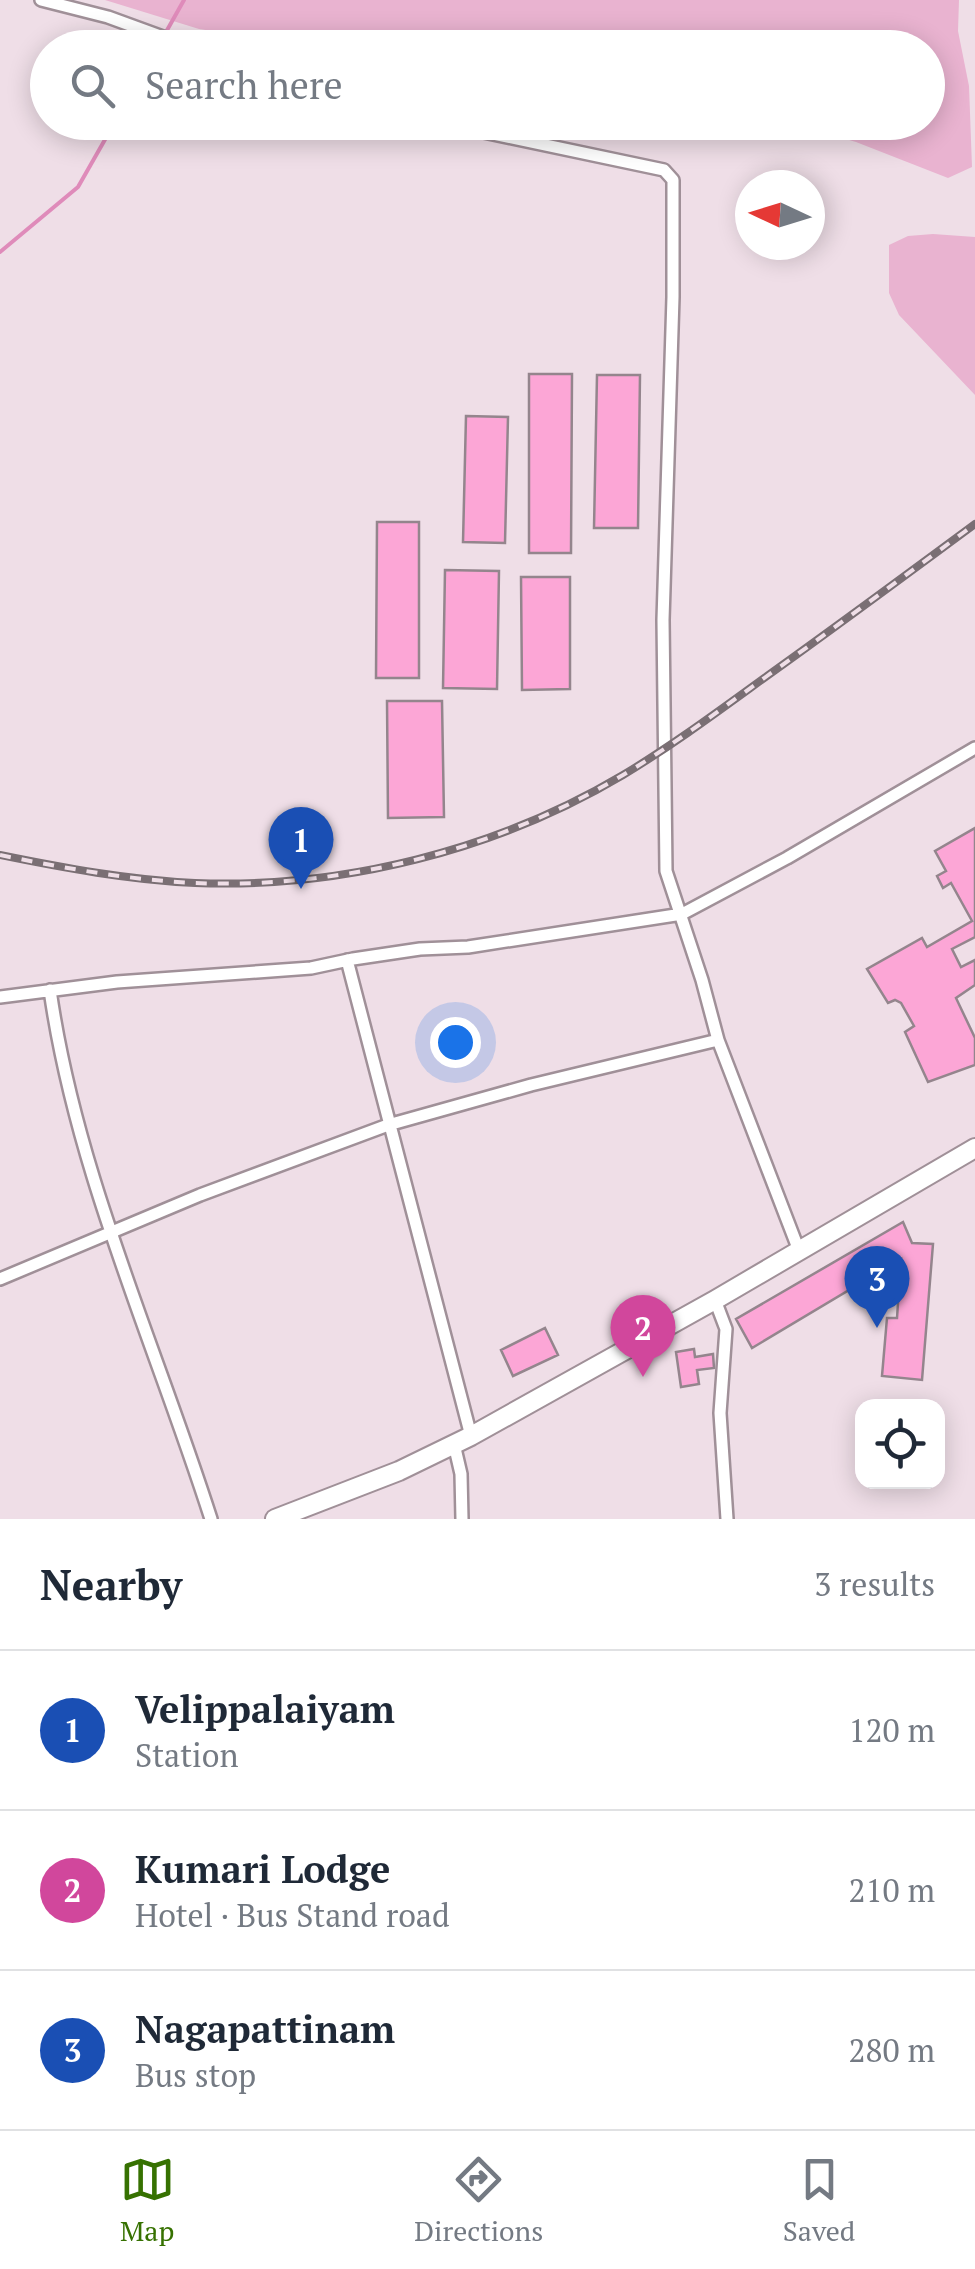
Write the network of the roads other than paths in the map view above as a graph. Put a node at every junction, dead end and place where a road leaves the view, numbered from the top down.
1 (41, 0) edge
2 (145, 30) edge
3 (518, 140) edge
4 (975, 748) edge
5 (682, 914) junction
6 (348, 960) junction
7 (50, 990) junction
8 (0, 997) edge
9 (718, 1040) junction
10 (388, 1124) junction
11 (975, 1148) edge
12 (112, 1232) junction
13 (798, 1248) junction
14 (0, 1279) edge
15 (715, 1300) junction
16 (462, 1440) junction
17 (212, 1519) edge
18 (276, 1519) edge
19 (462, 1519) edge
20 (728, 1519) edge

1 - 2 street
3 - 5 street
4 - 5 street
5 - 6 street
5 - 9 street
6 - 7 street
6 - 10 street
7 - 8 street
7 - 12 street
9 - 10 street
9 - 13 street
10 - 12 street
10 - 16 street
11 - 13 main road
12 - 14 street
12 - 17 street
13 - 15 main road
15 - 16 main road
15 - 20 street
16 - 18 main road
16 - 19 street

